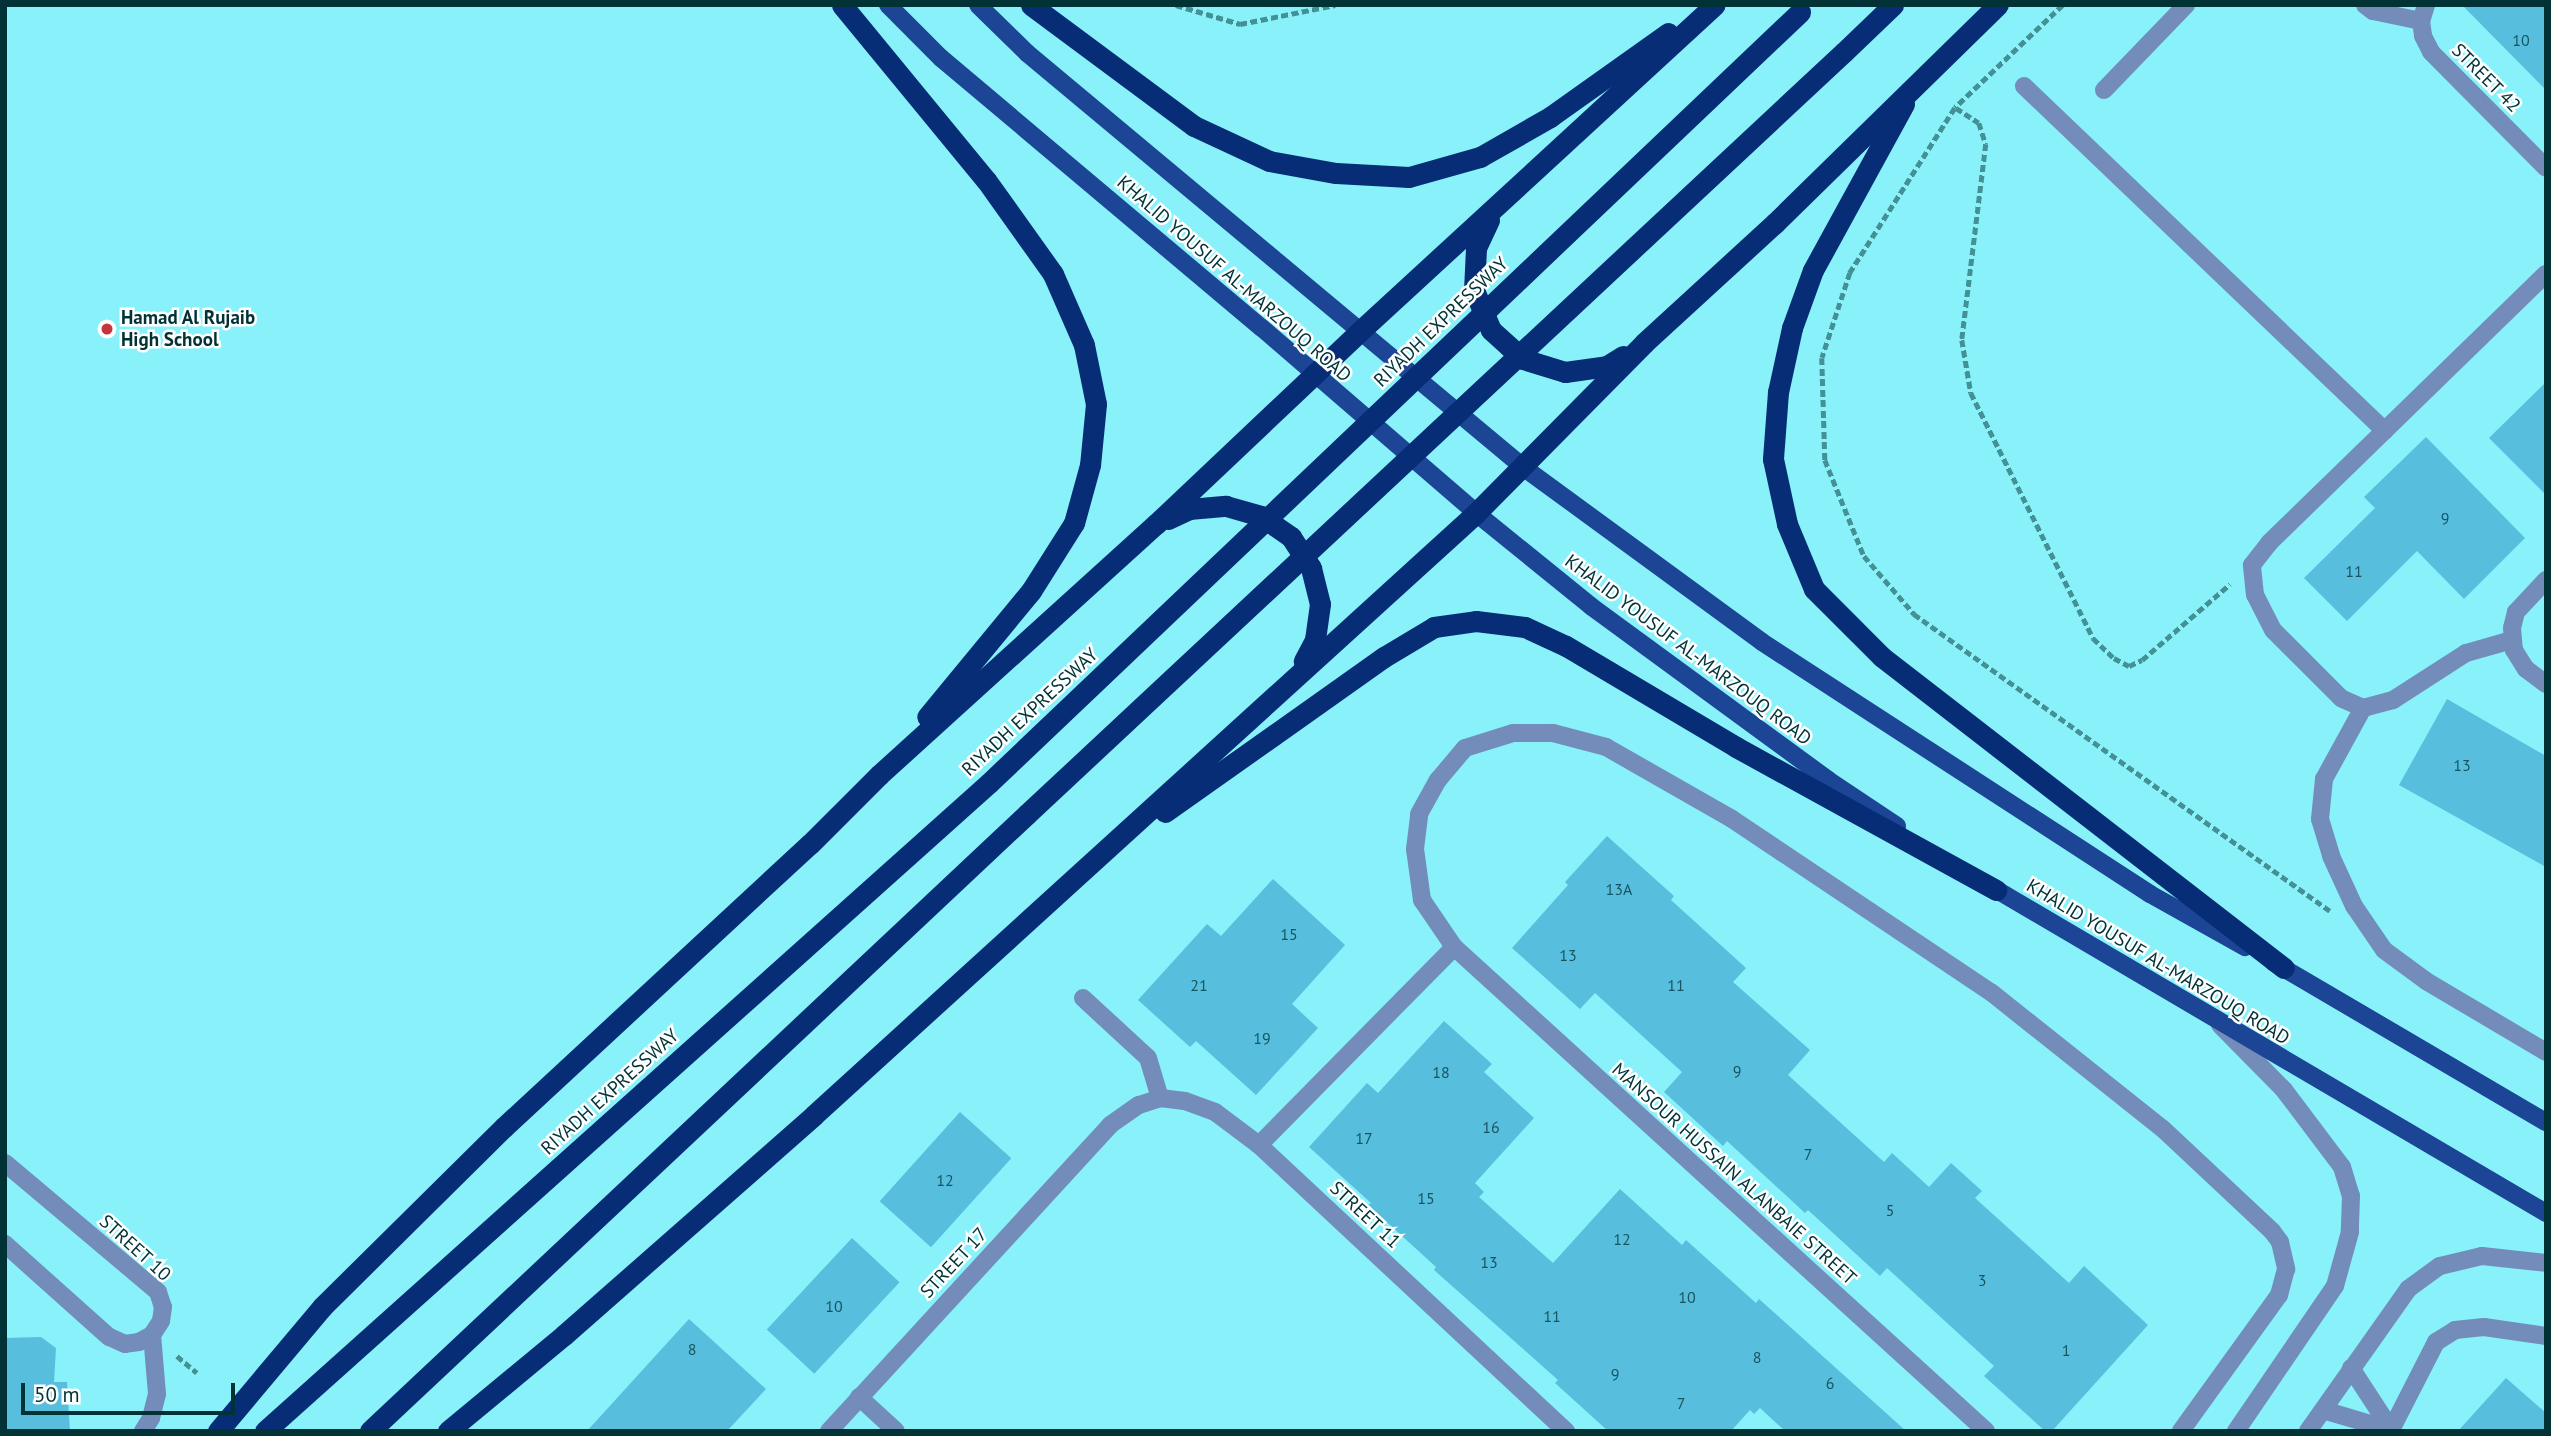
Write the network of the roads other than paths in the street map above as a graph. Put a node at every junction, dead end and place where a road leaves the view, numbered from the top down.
1 (842, 5) edge
2 (888, 5) edge
3 (978, 5) edge
4 (1031, 5) edge
5 (1707, 5) edge
6 (1715, 5) edge
7 (1893, 5) edge
8 (1998, 5) edge
9 (2186, 5) edge
10 (2365, 5) edge
11 (1803, 9) edge
12 (2423, 13) edge
13 (1916, 83) junction
14 (2024, 86) dead end
15 (2104, 90) dead end
16 (2546, 168) edge
17 (1495, 209) junction
18 (2546, 274) edge
19 (1359, 332) junction
20 (1644, 343) junction
21 (1314, 375) junction
22 (2385, 431) junction
23 (1523, 467) junction
24 (1476, 513) junction
25 (1156, 524) junction
26 (2546, 580) edge
27 (2512, 640) junction
28 (1298, 673) junction
29 (2546, 684) edge
30 (2363, 708) junction
31 (878, 775) junction
32 (1098, 859) junction
33 (1996, 890) junction
34 (1454, 947) junction
35 (2284, 968) junction
36 (1083, 998) dead end
37 (2218, 1023) junction
38 (2546, 1052) edge
39 (1160, 1098) junction
40 (2546, 1122) edge
41 (1259, 1145) junction
42 (5, 1163) edge
43 (2546, 1213) edge
44 (5, 1244) edge
45 (2546, 1263) edge
46 (152, 1335) junction
47 (2546, 1336) edge
48 (2351, 1368) junction
49 (859, 1397) junction
50 (2323, 1410) junction
51 (2392, 1430) edge
52 (143, 1431) edge
53 (218, 1431) edge
54 (265, 1431) edge
55 (370, 1431) edge
56 (448, 1431) edge
57 (829, 1431) edge
58 (896, 1431) edge
59 (1566, 1431) edge
60 (1986, 1431) edge
61 (2181, 1431) edge
62 (2236, 1431) edge
63 (2308, 1431) edge

1 - 31 highway
2 - 21 main road, KHALID YOUSUF AL-MARZOUQ ROAD
3 - 19 main road, KHALID YOUSUF AL-MARZOUQ ROAD
4 - 5 highway
6 - 17 highway
7 - 55 highway, bridge
8 - 13 highway
9 - 15 street
10 - 12 street
11 - 54 highway, RIYADH EXPRESSWAY, bridge
12 - 16 street, STREET 42
13 - 20 highway
13 - 35 highway
14 - 22 street
17 - 19 highway
17 - 20 highway
18 - 22 street
19 - 21 highway
19 - 23 main road, KHALID YOUSUF AL-MARZOUQ ROAD
20 - 23 highway
21 - 24 main road, KHALID YOUSUF AL-MARZOUQ ROAD
21 - 25 highway
22 - 30 street
23 - 24 highway
23 - 35 main road, KHALID YOUSUF AL-MARZOUQ ROAD
24 - 28 highway
24 - 33 main road, KHALID YOUSUF AL-MARZOUQ ROAD
25 - 28 highway
25 - 31 highway
26 - 27 street
27 - 29 street
27 - 30 street
28 - 32 highway
30 - 38 street
31 - 53 highway
32 - 33 highway
32 - 56 highway
33 - 37 main road, KHALID YOUSUF AL-MARZOUQ ROAD
34 - 41 street
34 - 60 street, MANSOUR HUSSAIN ALANBAIE STREET
34 - 61 street, MANSOUR HUSSAIN ALANBAIE STREET
35 - 40 main road, KHALID YOUSUF AL-MARZOUQ ROAD
36 - 39 street
37 - 43 main road, KHALID YOUSUF AL-MARZOUQ ROAD
37 - 62 street
39 - 41 street, STREET 11
39 - 49 street, STREET 17
41 - 59 street, STREET 11
42 - 46 street, STREET 10
44 - 46 street
45 - 48 street
46 - 52 street
47 - 51 street
48 - 50 street
48 - 51 street
49 - 57 street, STREET 17
49 - 58 street
50 - 51 street
50 - 63 street

